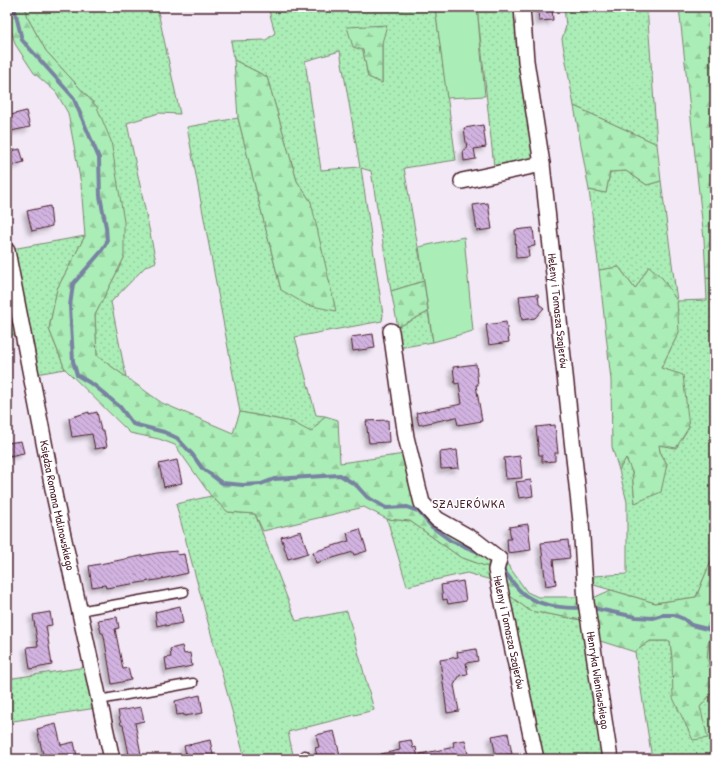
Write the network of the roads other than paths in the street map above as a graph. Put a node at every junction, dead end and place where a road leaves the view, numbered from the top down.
1 (522, 7) edge
2 (542, 164) junction
3 (462, 181) dead end
4 (7, 251) edge
5 (391, 331) dead end
6 (184, 592) dead end
7 (586, 602) joint
8 (79, 611) junction
9 (192, 683) dead end
10 (99, 700) junction
11 (112, 759) edge
12 (536, 759) edge
13 (610, 759) edge

1 - 2 street, Heleny i Tomasza Szajerów
2 - 3 street
2 - 7 street, Heleny i Tomasza Szajerów
4 - 8 street, Księdza Romana Malinowskiego
5 - 12 street, Heleny i Tomasza Szajerów
6 - 8 lane
7 - 13 street, Henryka Wieniawskiego
8 - 10 street, Księdza Romana Malinowskiego
9 - 10 lane
10 - 11 street, Księdza Romana Malinowskiego

